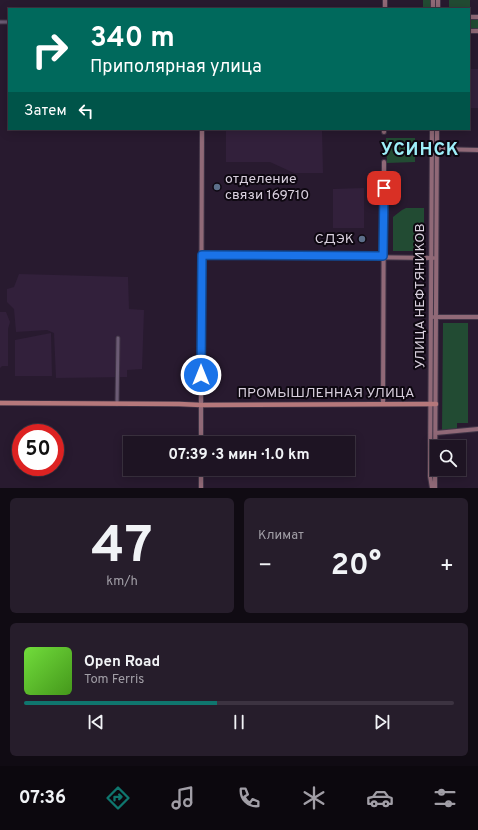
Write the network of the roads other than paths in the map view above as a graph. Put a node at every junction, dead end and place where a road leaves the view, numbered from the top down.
1 (202, 130) edge
2 (432, 130) edge
3 (437, 130) edge
4 (432, 149) junction
5 (437, 149) junction
6 (478, 150) edge
7 (384, 162) dead end
8 (202, 255) junction
9 (383, 256) junction
10 (434, 258) junction
11 (431, 317) junction
12 (436, 317) junction
13 (478, 317) edge
14 (118, 338) dead end
15 (0, 403) edge
16 (117, 404) junction
17 (383, 404) junction
18 (433, 404) junction
19 (201, 405) junction
20 (478, 429) edge
21 (436, 433) junction
22 (201, 436) edge
23 (201, 476) edge
24 (201, 488) edge
25 (432, 488) edge
26 (435, 488) edge

1 - 8 main road
2 - 4 main road, УЛИЦА НЕФТЯНИКОВ
3 - 5 main road, УЛИЦА НЕФТЯНИКОВ
4 - 5 main road
4 - 10 main road, УЛИЦА НЕФТЯНИКОВ
5 - 6 main road
5 - 10 main road, УЛИЦА НЕФТЯНИКОВ
7 - 9 main road
8 - 9 main road
8 - 19 main road
9 - 10 main road
9 - 17 main road
10 - 11 main road, УЛИЦА НЕФТЯНИКОВ
10 - 12 main road, УЛИЦА НЕФТЯНИКОВ
11 - 12 main road
11 - 18 main road, УЛИЦА НЕФТЯНИКОВ
12 - 13 main road
12 - 18 main road, УЛИЦА НЕФТЯНИКОВ
14 - 16 street
15 - 16 main road, ПРОМЫШЛЕННАЯ УЛИЦА
16 - 19 main road, ПРОМЫШЛЕННАЯ УЛИЦА
17 - 18 main road, ПРОМЫШЛЕННАЯ УЛИЦА
17 - 19 main road, ПРОМЫШЛЕННАЯ УЛИЦА
18 - 21 main road, УЛИЦА НЕФТЯНИКОВ
18 - 25 main road, УЛИЦА НЕФТЯНИКОВ
19 - 22 main road
20 - 21 main road
21 - 26 main road, УЛИЦА НЕФТЯНИКОВ
23 - 24 main road

